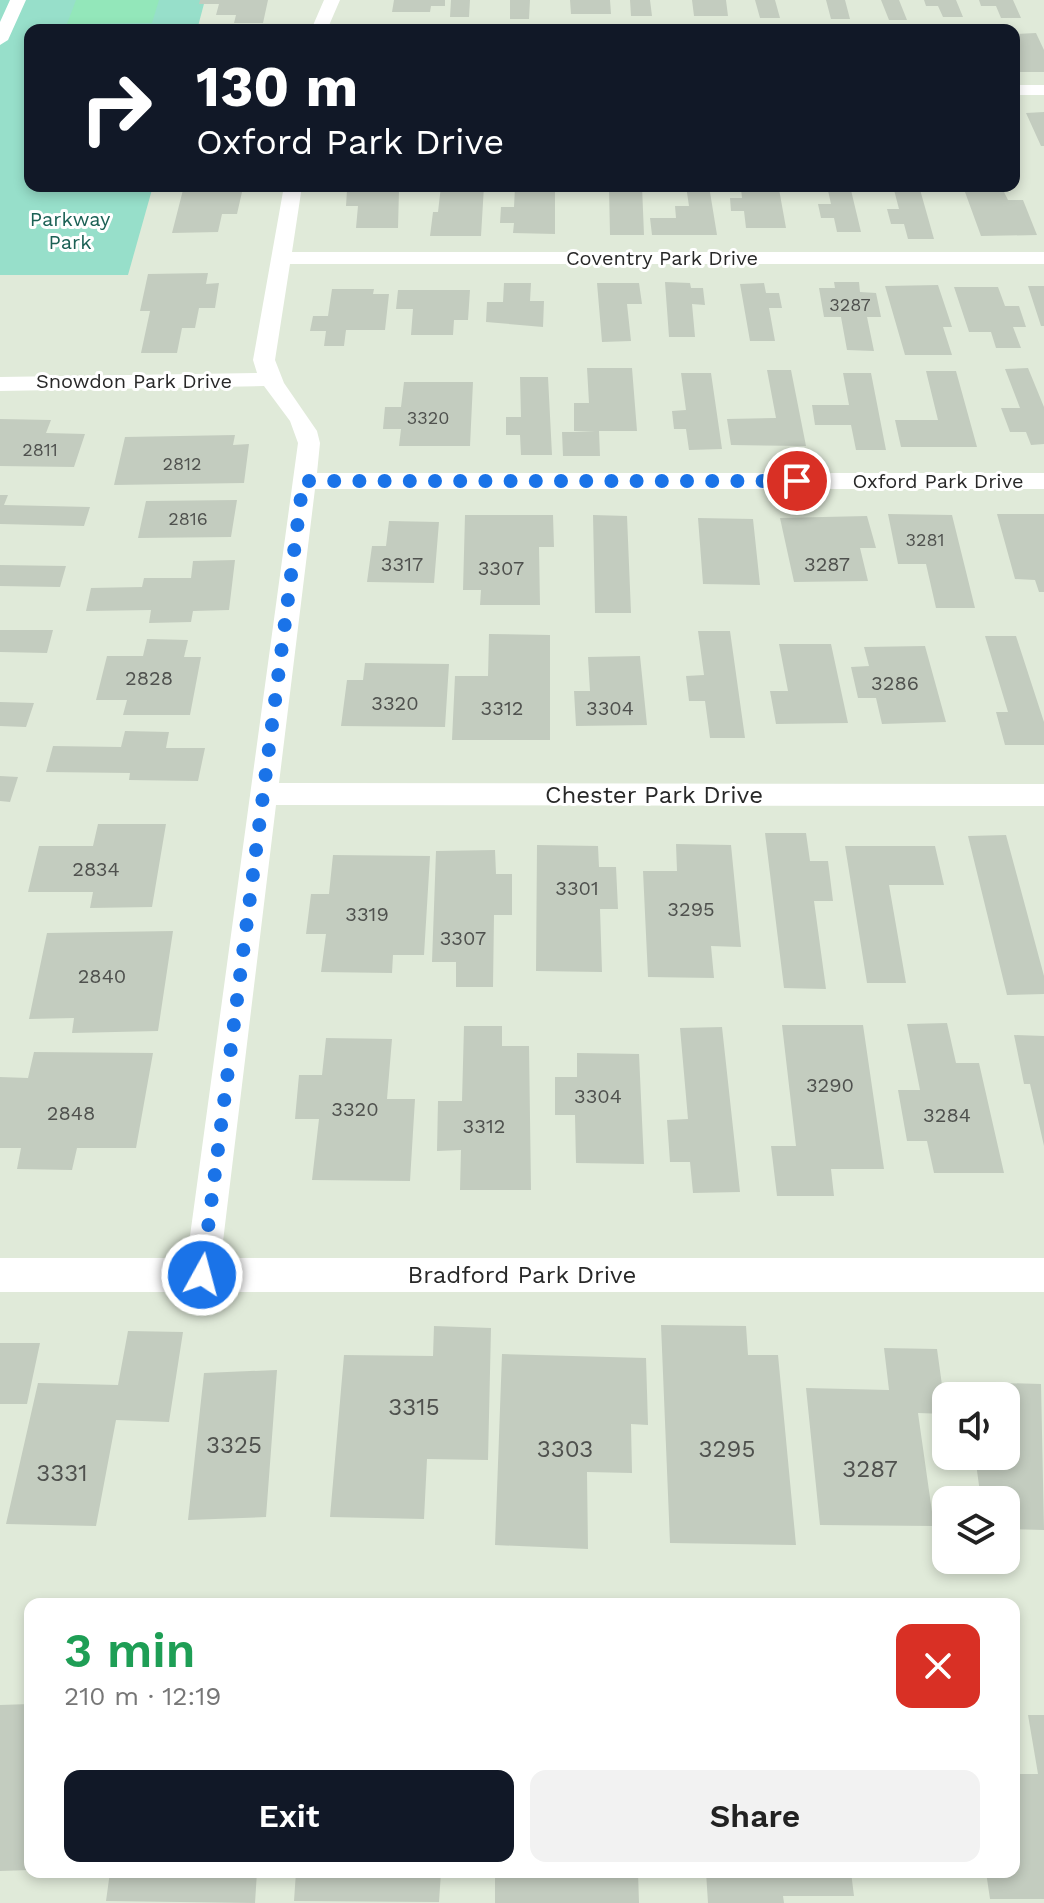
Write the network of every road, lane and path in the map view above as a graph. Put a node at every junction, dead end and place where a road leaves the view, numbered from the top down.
1 (18, 0) edge
2 (332, 0) edge
3 (322, 24) edge
4 (0, 40) edge
5 (1020, 90) edge
6 (1044, 90) edge
7 (292, 192) edge
8 (281, 258) junction
9 (1044, 258) edge
10 (268, 379) junction
11 (0, 384) edge
12 (303, 481) junction
13 (1044, 481) edge
14 (264, 794) junction
15 (1044, 795) edge
16 (0, 1275) edge
17 (202, 1275) junction
18 (1044, 1275) edge

1 - 4 lane
2 - 3 lane
5 - 6 lane
7 - 8 lane
8 - 9 lane, Coventry Park Drive
8 - 10 lane
10 - 11 lane, Snowdon Park Drive
10 - 12 lane
12 - 13 lane, Oxford Park Drive
12 - 14 lane
14 - 15 lane, Chester Park Drive
14 - 17 lane
16 - 17 lane, Bradford Park Drive
17 - 18 lane, Bradford Park Drive

